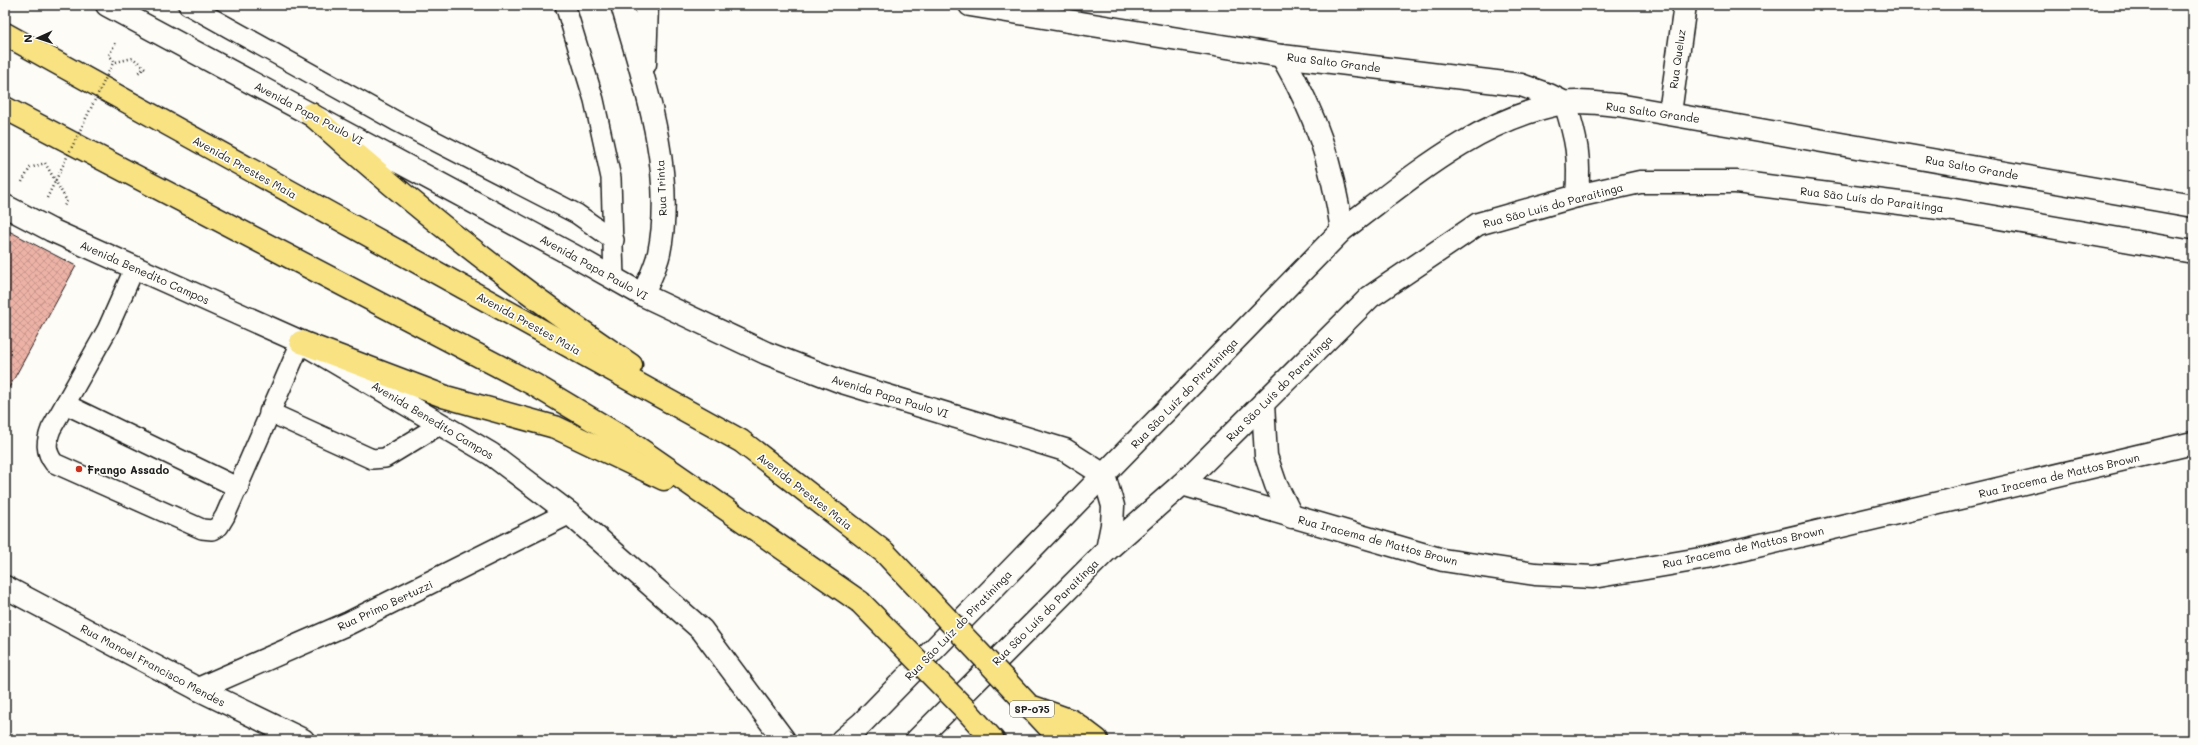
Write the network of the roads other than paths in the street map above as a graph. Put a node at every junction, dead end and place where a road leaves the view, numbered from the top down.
1 (107, 5) edge
2 (188, 5) edge
3 (565, 5) edge
4 (622, 5) edge
5 (647, 5) edge
6 (970, 5) edge
7 (1685, 5) edge
8 (5, 34) edge
9 (1282, 56) junction
10 (645, 79) junction
11 (1565, 103) junction
12 (5, 108) edge
13 (1670, 113) junction
14 (311, 114) junction
15 (1577, 196) junction
16 (5, 206) edge
17 (2193, 206) edge
18 (1342, 230) junction
19 (614, 240) junction
20 (2193, 252) edge
21 (135, 267) junction
22 (614, 279) junction
23 (643, 295) junction
24 (301, 342) junction
25 (65, 404) junction
26 (1263, 404) junction
27 (269, 412) junction
28 (441, 424) junction
29 (741, 441) junction
30 (2193, 443) edge
31 (1104, 475) junction
32 (1182, 484) junction
33 (239, 488) junction
34 (715, 503) junction
35 (569, 513) junction
36 (1292, 517) junction
37 (1107, 550) junction
38 (5, 587) edge
39 (198, 690) junction
40 (1028, 705) junction
41 (303, 740) edge
42 (784, 740) edge
43 (842, 740) edge
44 (917, 740) edge
45 (992, 740) edge
46 (1060, 740) edge
47 (1097, 740) edge

1 - 14 street, Avenida Papa Paulo VI
2 - 19 lane
3 - 19 lane
4 - 10 street, Rua Trinta
5 - 10 street, Rua Trinta
6 - 9 street, Rua Salto Grande
7 - 13 street, Rua Queluz
8 - 29 highway, Avenida Prestes Maia
9 - 11 street, Rua Salto Grande
9 - 18 street
10 - 23 street, Rua Trinta
11 - 13 street, Rua Salto Grande
11 - 15 street
11 - 18 street, Rua São Luíz do Piratininga
12 - 34 highway
13 - 17 street, Rua Salto Grande
14 - 22 street, Avenida Papa Paulo VI
14 - 29 highway
15 - 20 street, Rua São Luís do Paraitinga
15 - 26 street, Rua São Luís do Paraitinga
16 - 21 street, Avenida Benedito Campos
18 - 31 street, Rua São Luíz do Piratininga
19 - 22 lane
21 - 24 street, Avenida Benedito Campos
21 - 25 lane
22 - 23 street, Avenida Papa Paulo VI
23 - 31 street, Avenida Papa Paulo VI
24 - 27 lane
24 - 28 street, Avenida Benedito Campos
24 - 34 highway
25 - 33 lane
25 - 33 lane
26 - 32 street, Rua São Luís do Paraitinga
26 - 36 street, Rua Iracema de Mattos Brown
27 - 28 lane
27 - 33 lane
28 - 35 street, Avenida Benedito Campos
29 - 40 highway, Avenida Prestes Maia / SP-075, bridge
30 - 36 street, Rua Iracema de Mattos Brown
31 - 37 street
31 - 43 street, Rua São Luíz do Piratininga
32 - 36 street, Rua Iracema de Mattos Brown
32 - 37 street, Rua São Luís do Paraitinga
34 - 45 highway, bridge
35 - 39 street, Rua Primo Bertuzzi
35 - 42 street, Avenida Benedito Campos
37 - 44 street, Rua São Luís do Paraitinga
38 - 39 street, Rua Manoel Francisco Mendes
39 - 41 street, Rua Manoel Francisco Mendes
40 - 46 highway, SP-075
40 - 47 highway

